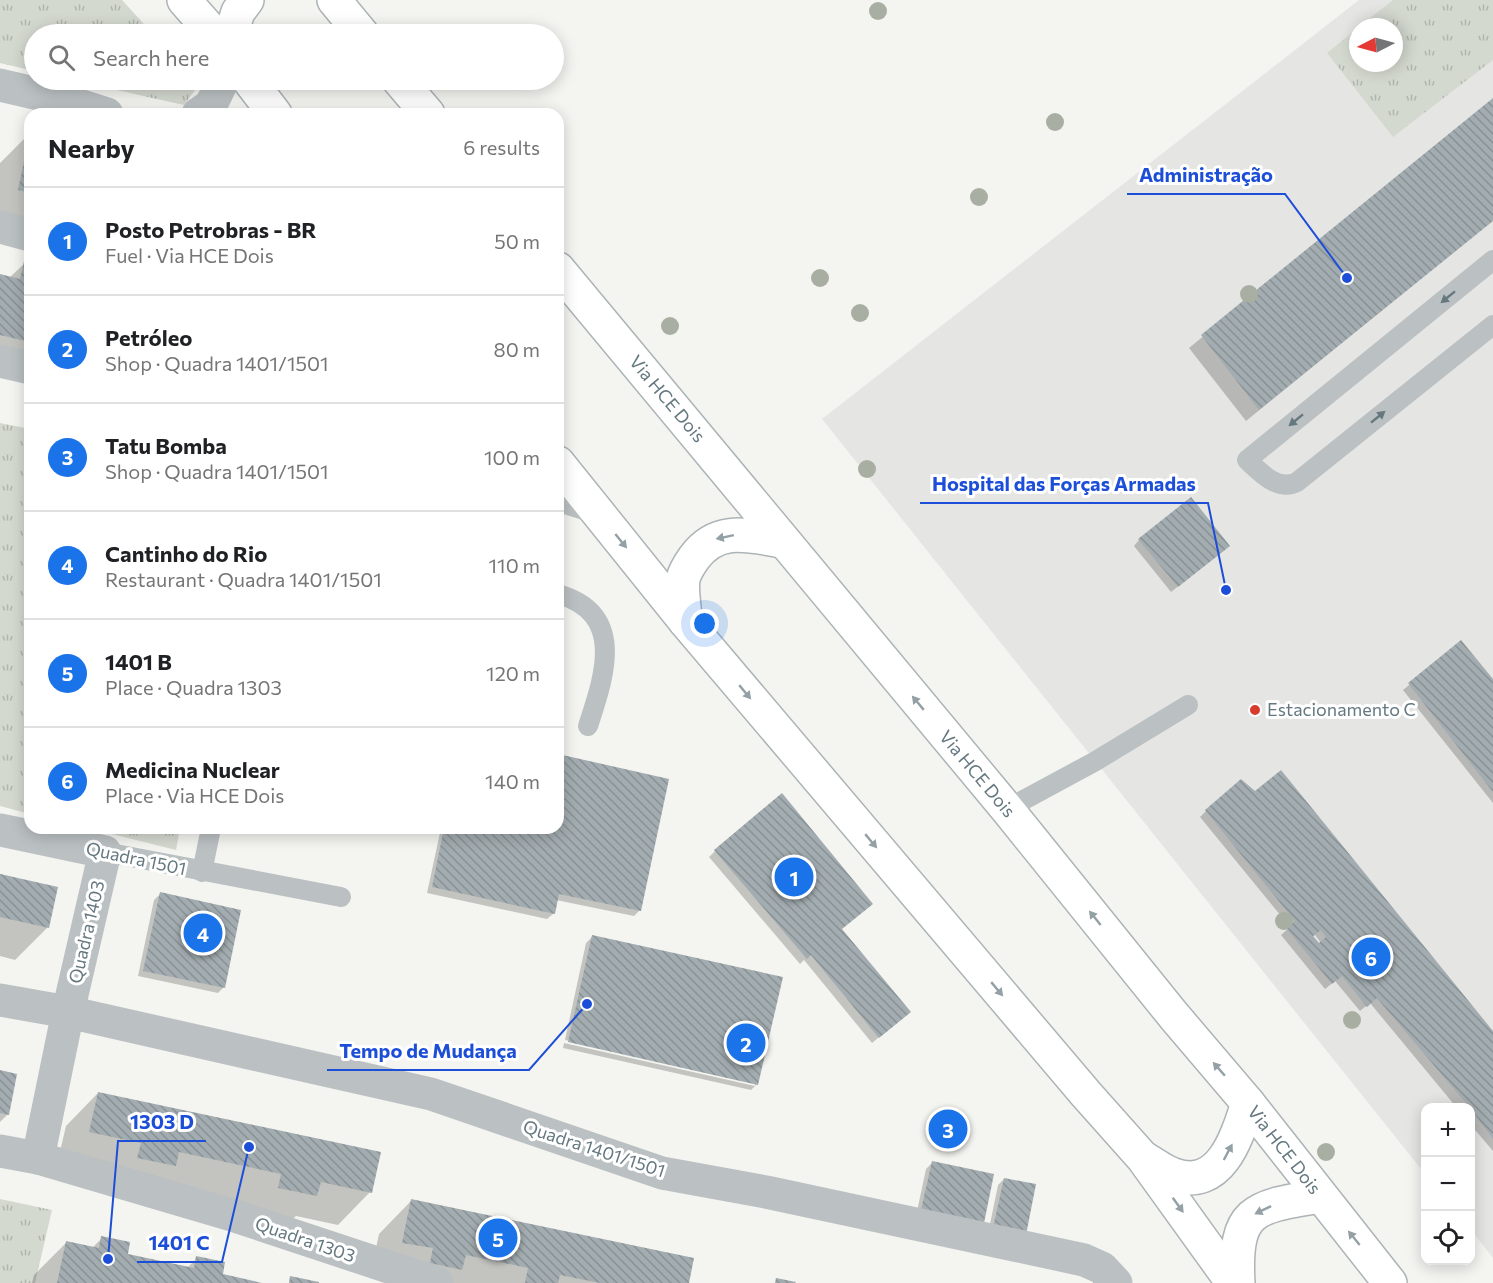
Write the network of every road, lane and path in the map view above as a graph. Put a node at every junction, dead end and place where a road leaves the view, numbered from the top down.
1 (184, 0) edge
2 (247, 0) edge
3 (334, 0) edge
4 (205, 24) edge
5 (234, 24) edge
6 (354, 24) edge
7 (0, 85) edge
8 (218, 90) edge
9 (257, 90) edge
10 (408, 90) edge
11 (85, 108) edge
12 (207, 108) edge
13 (270, 108) edge
14 (423, 108) edge
15 (0, 227) edge
16 (24, 233) edge
17 (1493, 260) edge
18 (564, 276) edge
19 (1493, 325) edge
20 (0, 361) edge
21 (24, 367) edge
22 (564, 470) edge
23 (564, 497) edge
24 (593, 506) junction
25 (782, 541) junction
26 (564, 596) edge
27 (685, 621) junction
28 (1188, 705) dead end
29 (588, 726) dead end
30 (1007, 809) junction
31 (0, 830) edge
32 (210, 834) edge
33 (105, 852) junction
34 (202, 872) junction
35 (341, 897) dead end
36 (0, 1000) edge
37 (68, 1012) junction
38 (1248, 1103) junction
39 (0, 1151) edge
40 (38, 1158) junction
41 (1143, 1158) junction
42 (1320, 1196) junction
43 (436, 1283) edge
44 (1116, 1283) edge
45 (1236, 1283) edge
46 (1390, 1283) edge

1 - 4 main road
2 - 5 main road
3 - 6 main road
7 - 11 street
8 - 12 street
9 - 13 main road
10 - 14 main road
15 - 16 street
17 -> 19 lane
18 - 25 main road, Via HCE Dois
20 - 21 street
22 - 24 main road
23 - 24 street
24 -> 27 main road
25 -> 27 main road
30 -> 25 main road, Via HCE Dois
26 - 29 lane
27 -> 41 main road
28 - 30 lane
38 -> 30 main road, Via HCE Dois
31 - 33 street, Quadra 1501
32 - 34 lane
33 - 34 lane, Quadra 1501
33 - 37 street, Quadra 1403
34 - 35 lane, Quadra 1501
36 - 37 street
37 - 40 street, Quadra 1403
37 - 44 street, Quadra 1401/1501
41 -> 38 main road
38 - 42 main road, Via HCE Dois
39 - 40 street, Quadra 1303
40 - 43 street, Quadra 1303
41 -> 45 main road
42 -> 45 main road
46 -> 42 main road, Via HCE Dois

